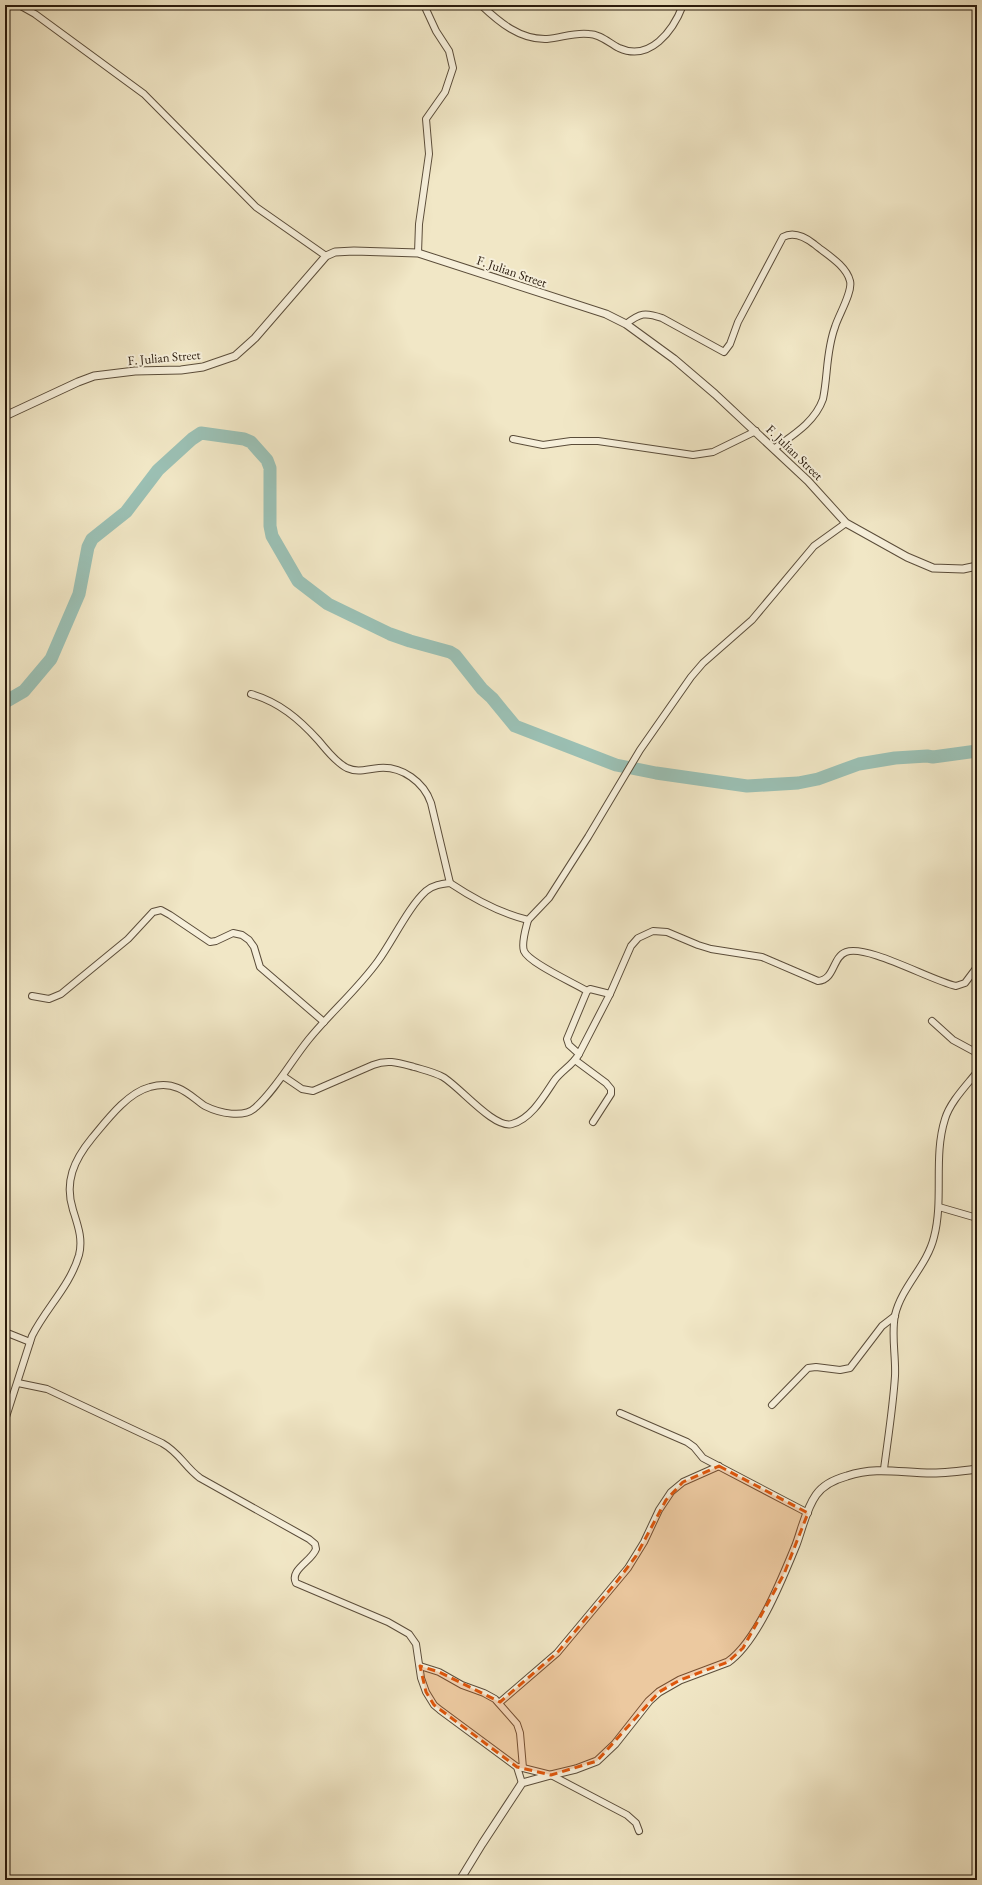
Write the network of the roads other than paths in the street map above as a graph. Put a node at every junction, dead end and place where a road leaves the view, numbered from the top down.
1 (18, 5) edge
2 (424, 5) edge
3 (481, 5) edge
4 (683, 5) edge
5 (418, 253) junction
6 (326, 256) junction
7 (626, 324) junction
8 (5, 416) edge
9 (756, 431) junction
10 (513, 439) dead end
11 (775, 448) junction
12 (846, 522) junction
13 (977, 566) edge
14 (251, 694) dead end
15 (450, 882) junction
16 (528, 920) junction
17 (977, 967) edge
18 (587, 990) junction
19 (610, 994) junction
20 (32, 996) dead end
21 (932, 1021) dead end
22 (324, 1022) junction
23 (977, 1053) edge
24 (579, 1054) junction
25 (575, 1060) junction
26 (977, 1072) edge
27 (283, 1076) junction
28 (593, 1122) dead end
29 (939, 1207) junction
30 (977, 1218) edge
31 (895, 1316) junction
32 (5, 1332) edge
33 (30, 1342) junction
34 (18, 1383) junction
35 (772, 1405) dead end
36 (620, 1413) dead end
37 (5, 1420) edge
38 (719, 1466) junction
39 (884, 1469) junction
40 (977, 1469) edge
41 (808, 1513) junction
42 (420, 1666) junction
43 (499, 1703) junction
44 (520, 1767) junction
45 (551, 1774) junction
46 (522, 1784) junction
47 (639, 1831) dead end
48 (460, 1880) edge

1 - 6 street
2 - 5 street
3 - 4 street
5 - 6 street, F. Julian Street
5 - 7 street, F. Julian Street
6 - 8 street, F. Julian Street
7 - 9 street, F. Julian Street
7 - 11 street
9 - 10 street
9 - 11 street, F. Julian Street
11 - 12 street, F. Julian Street
12 - 13 street, F. Julian Street
12 - 16 street
14 - 15 street
15 - 16 street
15 - 22 street
16 - 18 street
17 - 19 street
18 - 19 street
18 - 24 street
19 - 24 street
20 - 22 street
21 - 23 street
22 - 27 street
24 - 25 street
25 - 27 street
25 - 28 street
26 - 29 street
27 - 33 street
29 - 30 street
29 - 31 street
31 - 35 street
31 - 39 street
32 - 33 street
33 - 34 street
34 - 37 street
34 - 42 street
36 - 38 street
38 - 41 street
38 - 43 street
39 - 40 street
39 - 41 street
41 - 45 street
42 - 43 street
42 - 44 street
43 - 44 street
44 - 45 street
44 - 46 street
45 - 46 street
45 - 47 street
46 - 48 street

